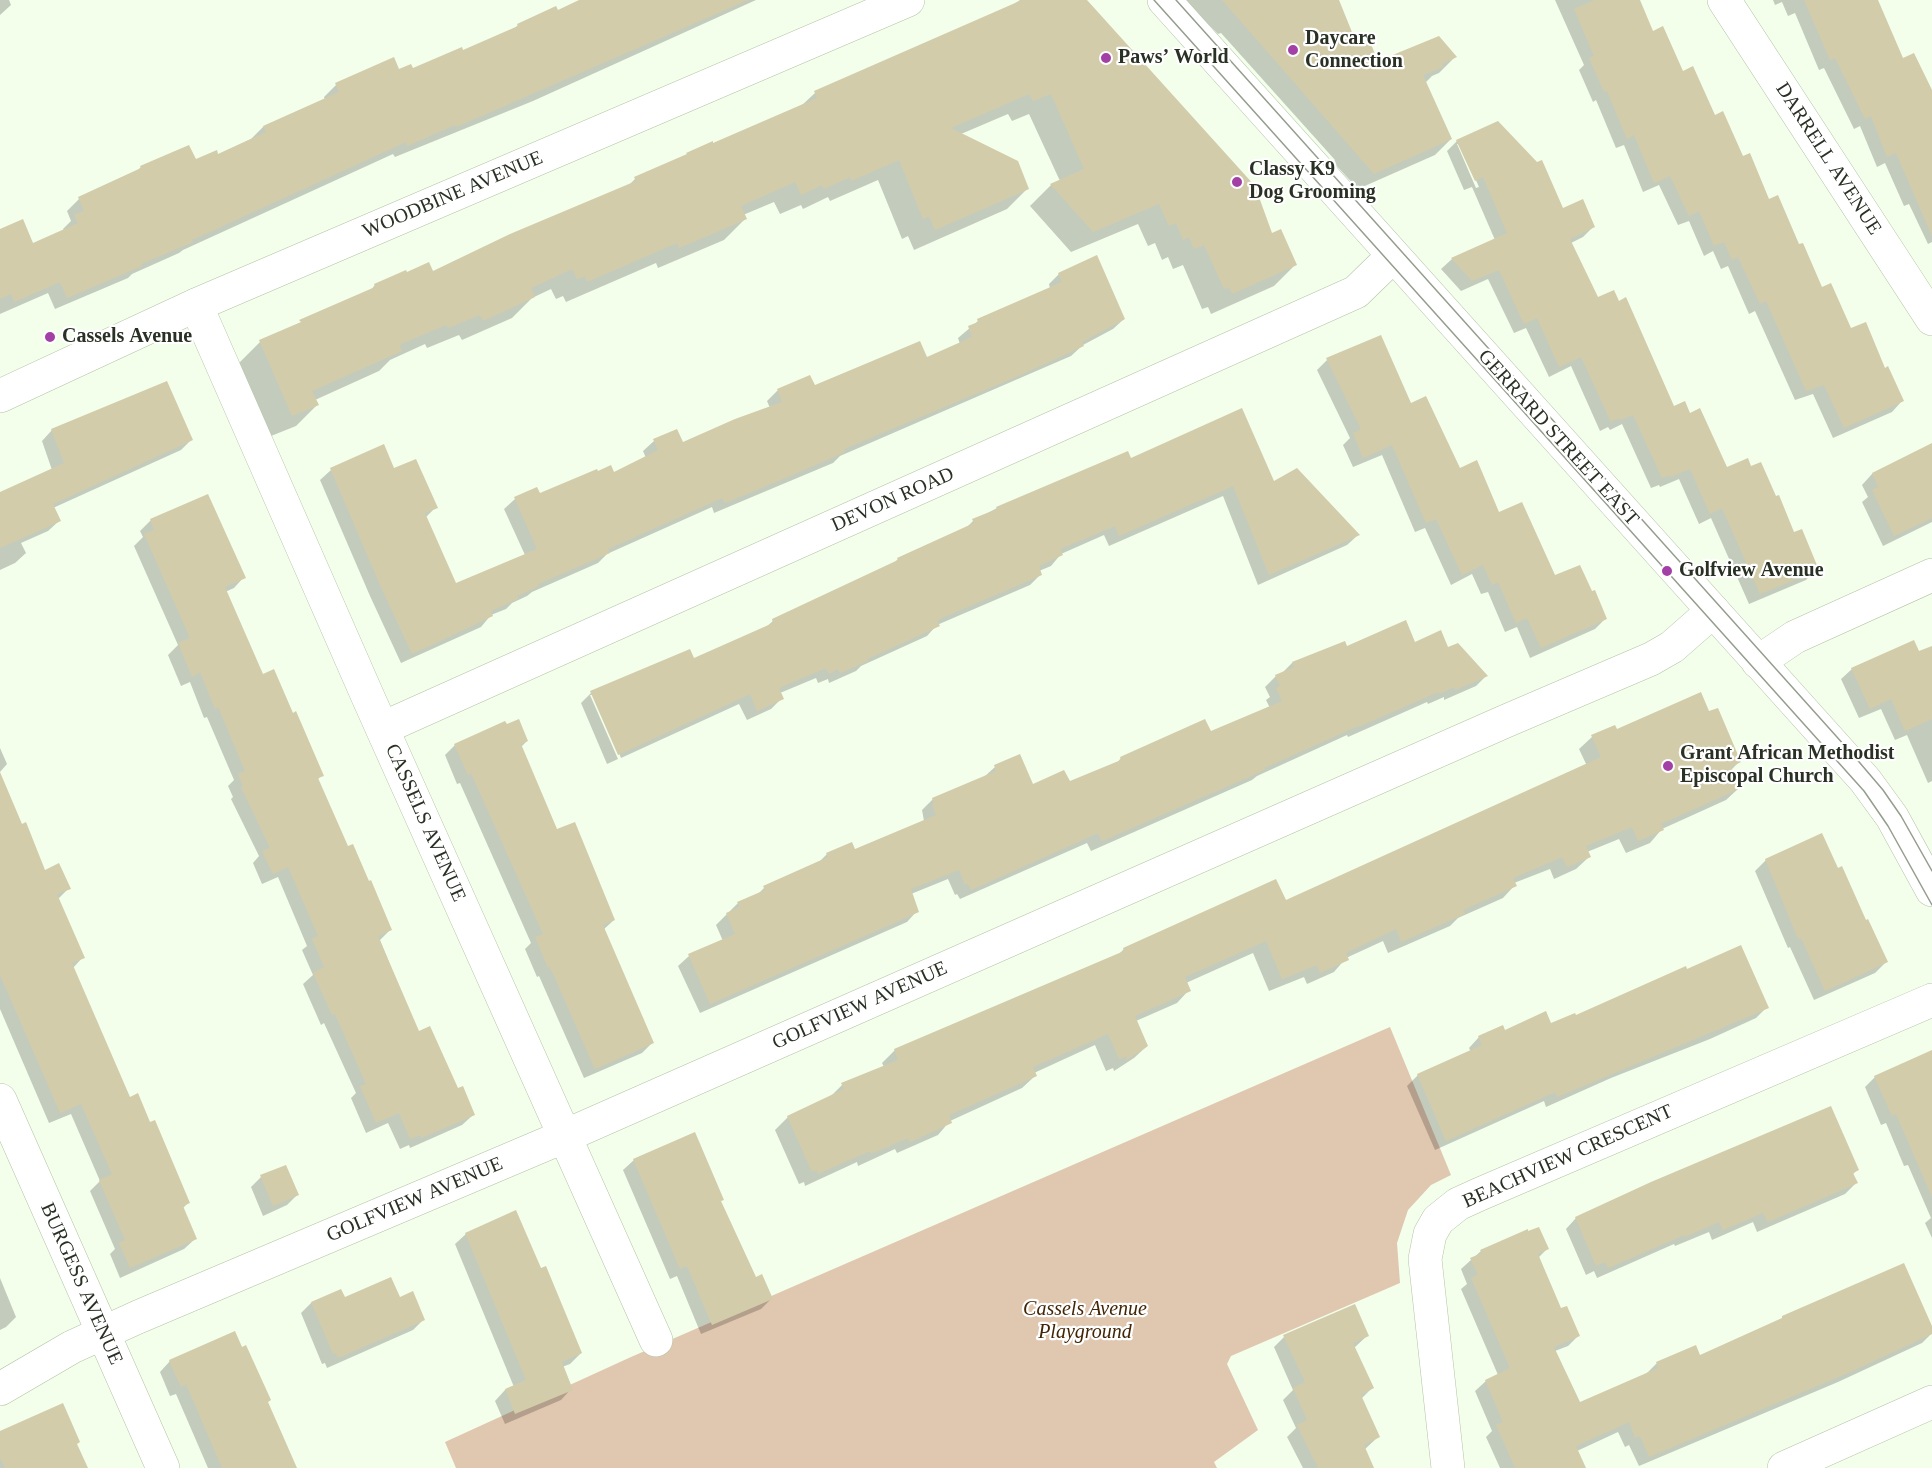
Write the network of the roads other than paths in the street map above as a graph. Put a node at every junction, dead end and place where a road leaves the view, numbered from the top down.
1 (908, 0) edge
2 (1164, 0) edge
3 (1724, 0) edge
4 (1394, 256) junction
5 (196, 305) junction
6 (1932, 319) edge
7 (0, 396) edge
8 (1932, 575) edge
9 (1713, 611) junction
10 (1758, 662) junction
11 (383, 728) junction
12 (1932, 890) edge
13 (1932, 1000) edge
14 (0, 1100) edge
15 (566, 1136) junction
16 (104, 1332) junction
17 (656, 1340) dead end
18 (0, 1389) edge
19 (1932, 1402) edge
20 (163, 1468) edge
21 (1448, 1468) edge
22 (1784, 1468) edge

1 - 5 street, WOODBINE AVENUE
2 - 4 street, GERRARD STREET EAST
3 - 6 street, DARRELL AVENUE
4 - 9 street, GERRARD STREET EAST
4 - 11 street, DEVON ROAD
5 - 7 street, WOODBINE AVENUE
5 - 11 street, CASSELS AVENUE
8 - 10 street
9 - 10 street, GERRARD STREET EAST
9 - 15 street, GOLFVIEW AVENUE
10 - 12 street, GERRARD STREET EAST
11 - 15 street, CASSELS AVENUE
13 - 21 street, BEACHVIEW CRESCENT
14 - 16 street, BURGESS AVENUE
15 - 16 street, GOLFVIEW AVENUE
15 - 17 street, CASSELS AVENUE
16 - 18 street, GOLFVIEW AVENUE
16 - 20 street, BURGESS AVENUE
19 - 22 street

